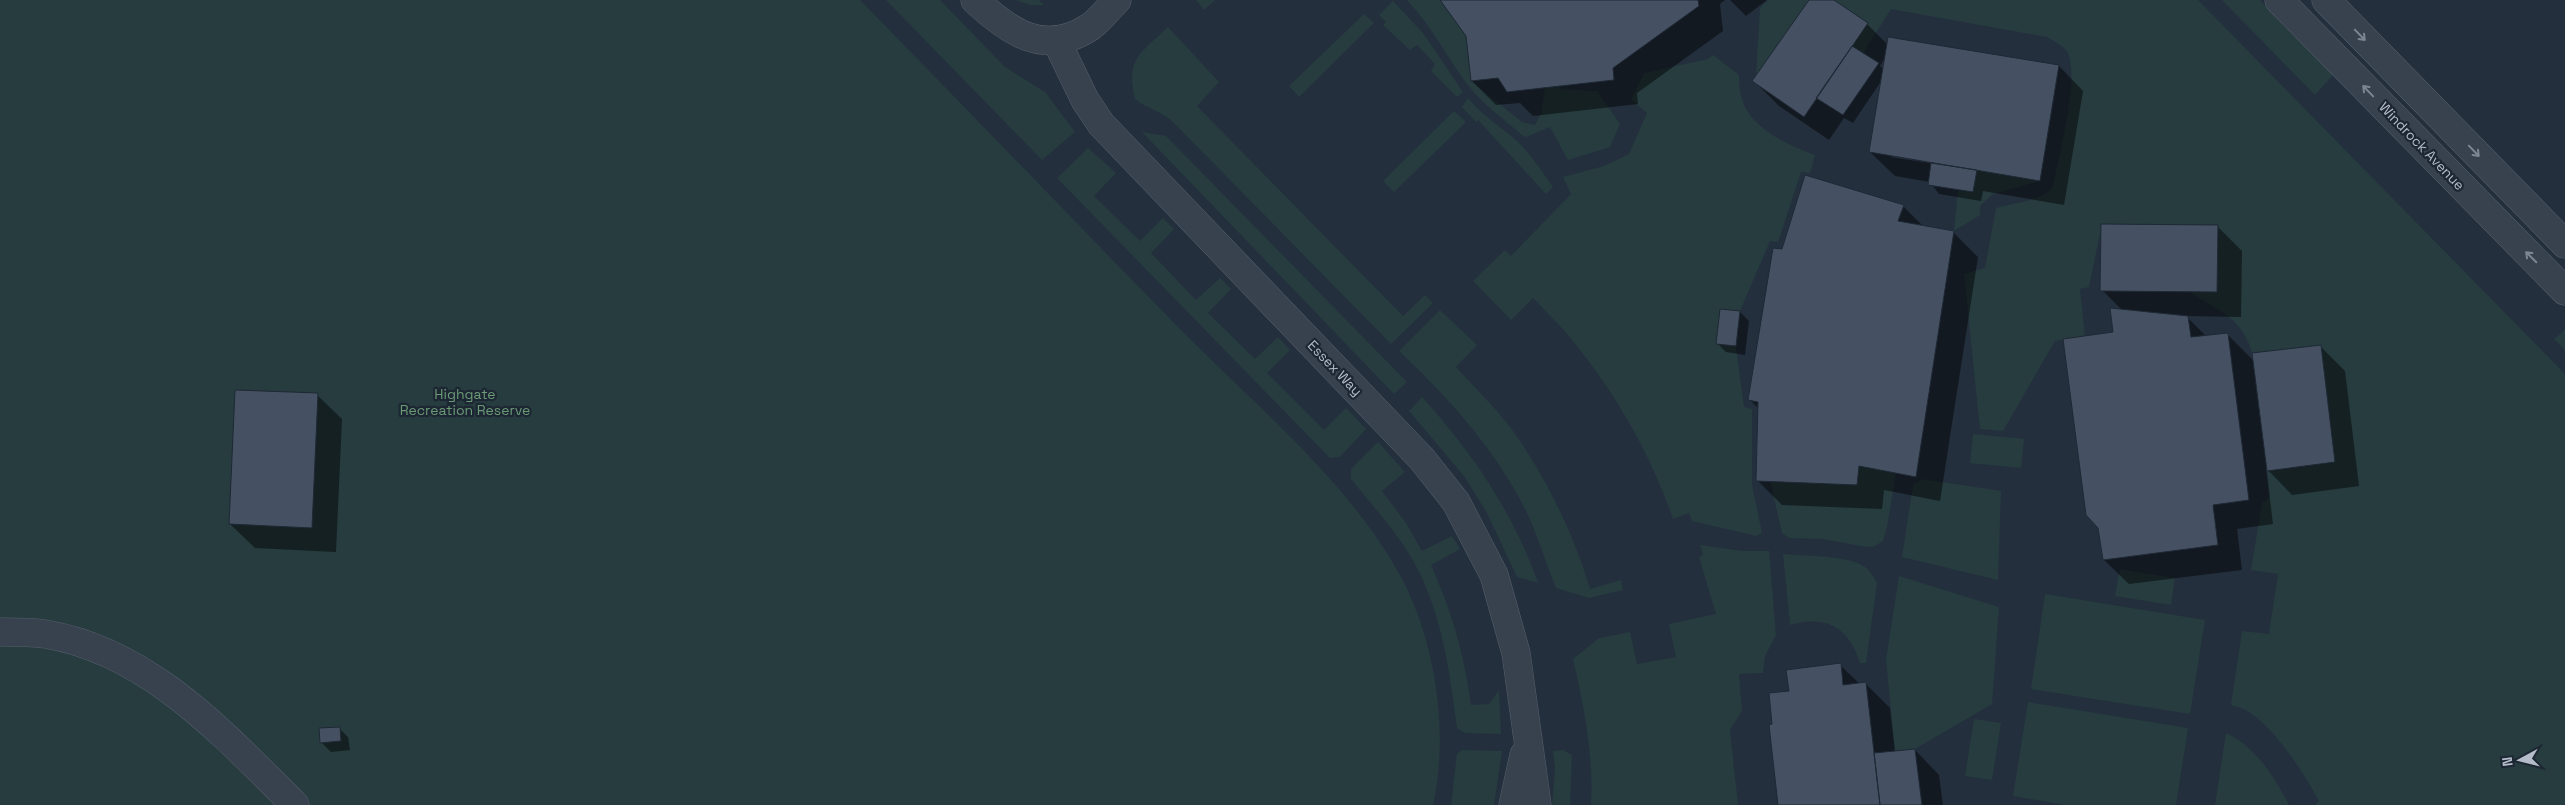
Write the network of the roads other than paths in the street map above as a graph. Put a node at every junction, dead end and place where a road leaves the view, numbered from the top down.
1 (975, 0) edge
2 (1117, 0) edge
3 (2279, 0) edge
4 (2326, 0) edge
5 (1056, 40) junction
6 (2565, 244) edge
7 (2565, 292) edge
8 (0, 632) edge
9 (1528, 741) junction
10 (294, 805) edge
11 (1513, 805) edge
12 (1537, 805) edge

1 - 5 street
2 - 5 street
7 -> 3 street, Windrock Avenue
4 -> 6 street
5 - 9 street, Essex Way
8 - 10 street
9 - 11 street, Essex Way
9 - 12 street, Essex Way

